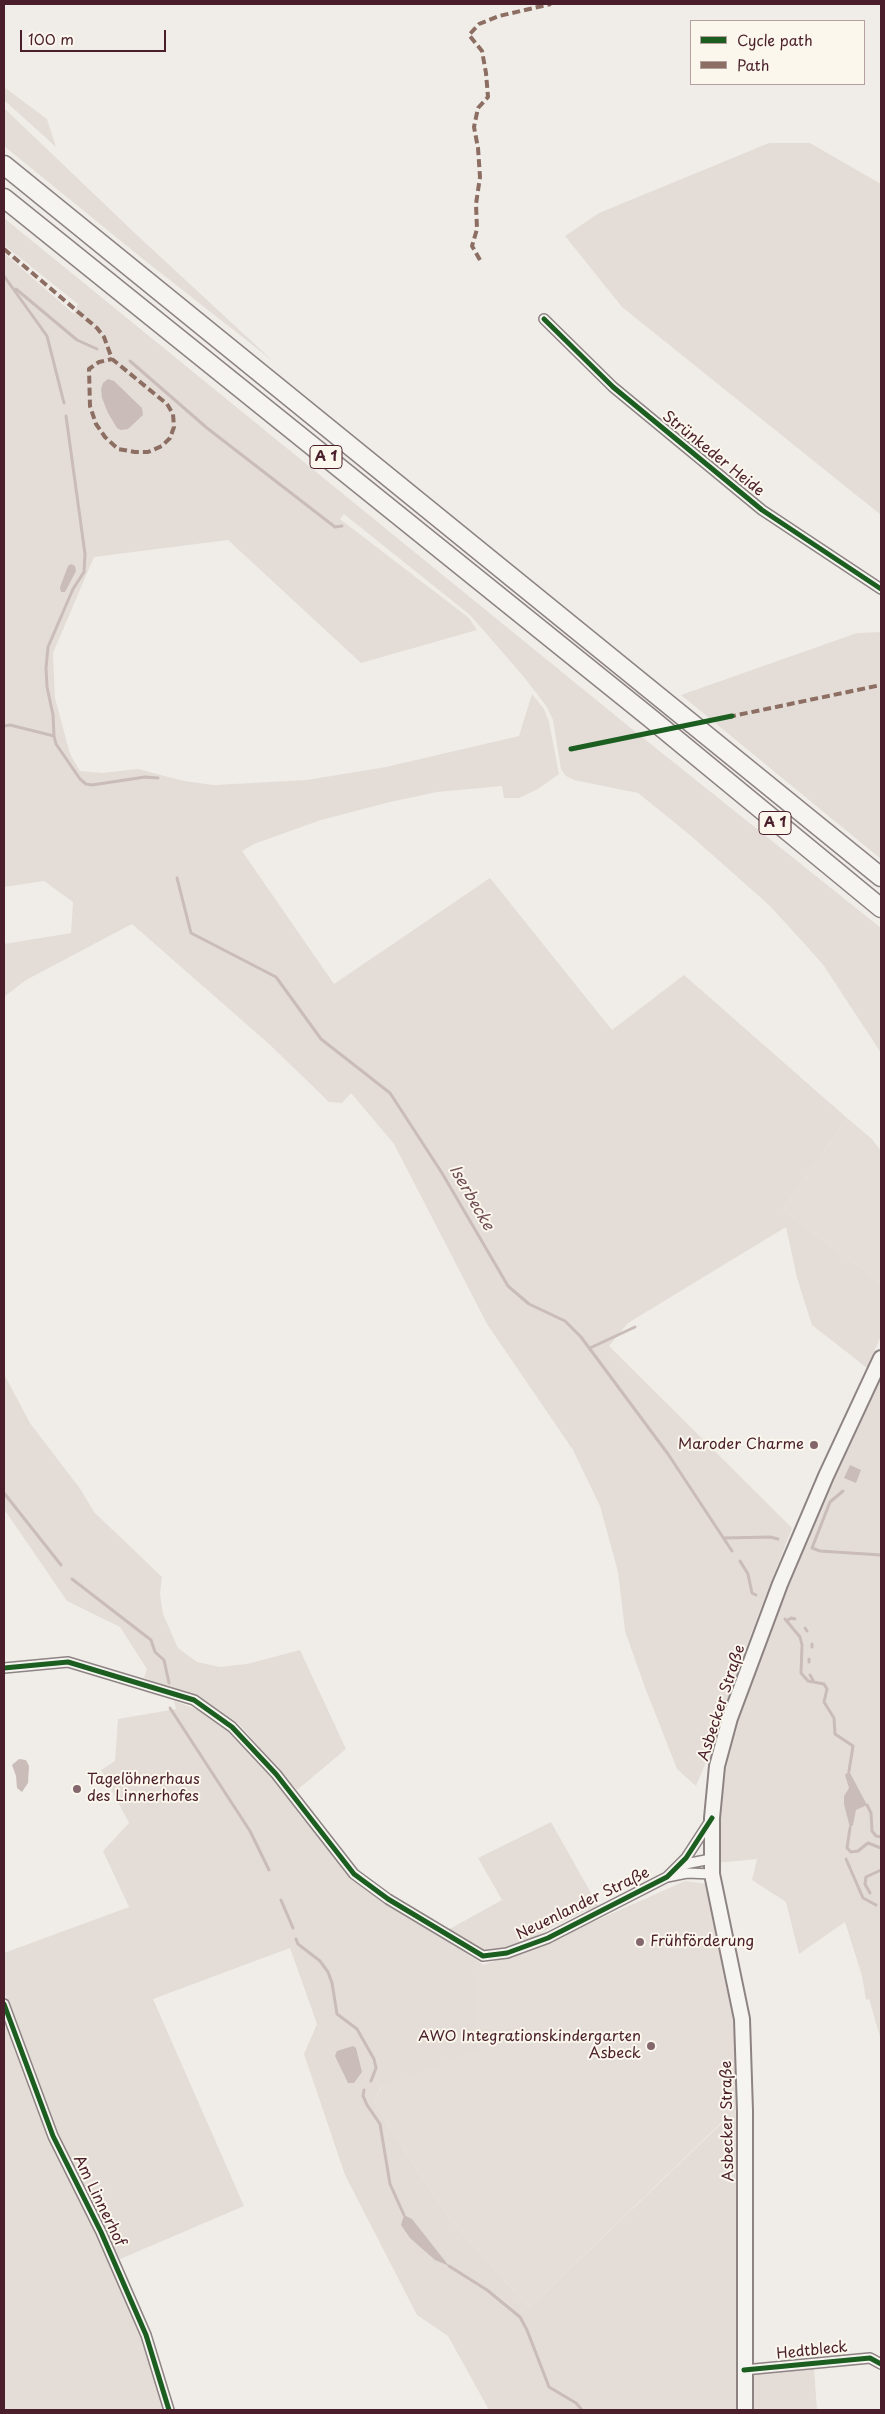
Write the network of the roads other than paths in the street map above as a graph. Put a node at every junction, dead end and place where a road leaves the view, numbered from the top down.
1 (4, 165) edge
2 (4, 198) edge
3 (544, 319) dead end
4 (881, 588) edge
5 (881, 877) edge
6 (881, 908) edge
7 (881, 1358) edge
8 (4, 1668) edge
9 (712, 1818) junction
10 (711, 1859) junction
11 (680, 1864) junction
12 (712, 1874) junction
13 (667, 1877) junction
14 (4, 2004) edge
15 (881, 2364) edge
16 (744, 2370) junction
17 (169, 2410) edge
18 (745, 2410) edge

1 - 5 highway, A 1
2 - 6 highway, A 1
3 - 4 street, Strünkeder Heide
7 - 9 main road, Asbecker Straße
8 - 13 street, Neuenlander Straße
9 - 10 main road, Asbecker Straße
9 - 11 street, Neuenlander Straße
10 - 11 street
10 - 12 main road, Asbecker Straße
11 - 13 street, Neuenlander Straße
12 - 13 street, Neuenlander Straße
12 - 16 main road, Asbecker Straße
14 - 17 street, Am Linnerhof
15 - 16 street, Hedtbleck
16 - 18 main road, Asbecker Straße

